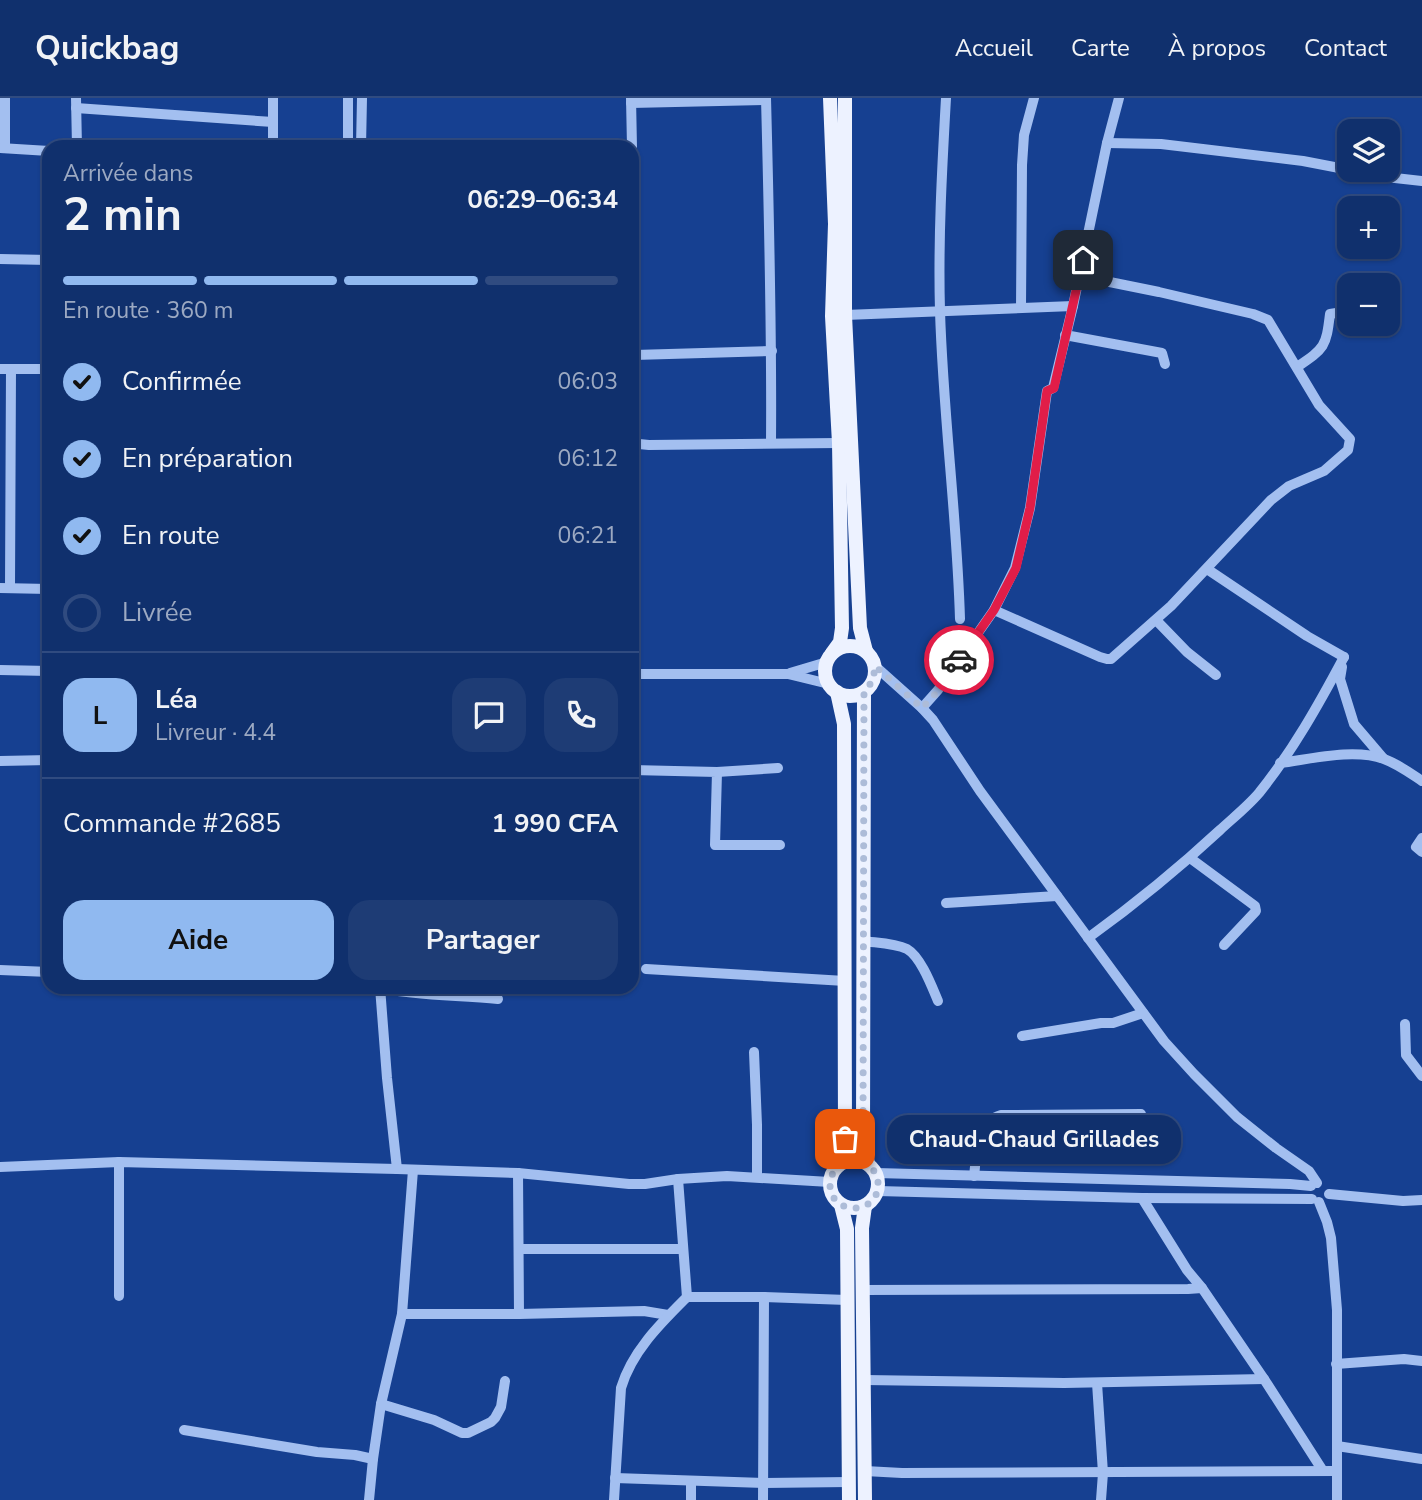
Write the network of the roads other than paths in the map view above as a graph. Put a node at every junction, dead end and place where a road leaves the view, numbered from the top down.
1 (5, 98) edge
2 (273, 98) edge
3 (348, 98) edge
4 (362, 98) edge
5 (830, 98) edge
6 (845, 98) edge
7 (946, 98) edge
8 (1034, 98) edge
9 (1119, 98) edge
10 (766, 99) edge
11 (631, 101) edge
12 (76, 103) edge
13 (273, 122) junction
14 (77, 140) edge
15 (274, 140) edge
16 (348, 140) edge
17 (361, 140) edge
18 (632, 140) edge
19 (1107, 143) junction
20 (3, 148) edge
21 (42, 151) edge
22 (1422, 181) edge
23 (0, 259) edge
24 (42, 260) edge
25 (1080, 276) junction
26 (1073, 306) junction
27 (1021, 308) junction
28 (940, 311) junction
29 (1337, 313) edge
30 (845, 315) junction
31 (1065, 335) junction
32 (772, 351) junction
33 (639, 355) edge
34 (1165, 364) dead end
35 (1297, 367) junction
36 (6, 369) edge
37 (42, 369) edge
38 (771, 443) junction
39 (839, 443) junction
40 (639, 444) edge
41 (1207, 569) junction
42 (5, 588) edge
43 (42, 589) edge
44 (994, 610) junction
45 (961, 619) dead end
46 (1156, 620) junction
47 (866, 651) junction
48 (1344, 657) junction
49 (830, 658) junction
50 (875, 666) junction
51 (0, 670) edge
52 (42, 671) edge
53 (639, 674) edge
54 (788, 674) junction
55 (1216, 675) dead end
56 (833, 688) junction
57 (864, 691) junction
58 (922, 708) junction
59 (1383, 758) junction
60 (42, 760) edge
61 (0, 761) edge
62 (1280, 764) junction
63 (778, 768) dead end
64 (639, 770) edge
65 (717, 772) junction
66 (1422, 781) edge
67 (1422, 838) edge
68 (780, 845) dead end
69 (1422, 852) edge
70 (1190, 858) junction
71 (1056, 897) junction
72 (946, 904) dead end
73 (1088, 937) junction
74 (863, 941) junction
75 (1224, 945) dead end
76 (646, 969) dead end
77 (0, 970) edge
78 (42, 972) edge
79 (845, 981) junction
80 (380, 994) edge
81 (420, 994) edge
82 (498, 999) dead end
83 (938, 1001) dead end
84 (1143, 1013) junction
85 (1405, 1024) dead end
86 (1022, 1036) dead end
87 (754, 1052) dead end
88 (1422, 1076) edge
89 (1141, 1114) dead end
90 (120, 1162) junction
91 (838, 1166) junction
92 (0, 1167) edge
93 (872, 1168) junction
94 (397, 1169) junction
95 (414, 1170) junction
96 (518, 1173) junction
97 (974, 1176) junction
98 (757, 1177) junction
99 (678, 1179) junction
100 (830, 1182) junction
101 (1314, 1185) junction
102 (878, 1191) junction
103 (1329, 1194) junction
104 (1142, 1198) junction
105 (1422, 1200) edge
106 (1315, 1201) junction
107 (841, 1205) junction
108 (865, 1206) junction
109 (519, 1249) junction
110 (683, 1249) junction
111 (1202, 1288) junction
112 (863, 1290) junction
113 (119, 1296) dead end
114 (687, 1297) junction
115 (764, 1297) junction
116 (847, 1300) junction
117 (402, 1314) junction
118 (519, 1314) junction
119 (668, 1315) junction
120 (1422, 1361) edge
121 (1336, 1364) junction
122 (865, 1380) junction
123 (1265, 1380) junction
124 (505, 1381) dead end
125 (1097, 1383) junction
126 (381, 1404) junction
127 (184, 1430) dead end
128 (1337, 1446) junction
129 (1422, 1458) edge
130 (373, 1460) junction
131 (865, 1471) junction
132 (1323, 1471) junction
133 (1337, 1471) junction
134 (1103, 1473) junction
135 (615, 1478) junction
136 (691, 1481) junction
137 (849, 1482) junction
138 (764, 1483) junction
139 (369, 1500) edge
140 (614, 1500) edge
141 (691, 1500) edge
142 (764, 1500) edge
143 (849, 1500) edge
144 (865, 1500) edge
145 (1101, 1500) edge
146 (1337, 1500) edge

1 - 20 street
2 - 13 street
3 - 16 street
4 - 17 street
5 - 39 main road
6 - 30 main road
7 - 28 street
8 - 27 street
9 - 19 street
10 - 11 street
10 - 32 street
11 - 18 street
12 - 13 street
12 - 14 street
13 - 15 street
19 - 22 street
19 - 25 street
20 - 21 street
23 - 24 street
25 - 26 street
25 - 35 street
26 - 27 street
26 - 31 street
27 - 28 street
28 - 30 street
28 - 45 street
29 - 35 street
30 - 47 main road
31 - 34 street
31 - 44 street
32 - 33 street
32 - 38 street
35 - 41 street
36 - 37 street
36 - 42 street
38 - 39 street
38 - 40 street
39 - 49 main road
41 - 46 street
41 - 48 street
42 - 43 street
44 - 46 street
44 - 58 street
46 - 55 street
47 - 49 main road
47 - 50 main road
48 - 59 street
48 - 62 street
49 - 54 street
49 - 56 main road
50 - 57 main road
50 - 58 street
51 - 52 street
53 - 54 street
54 - 56 street
56 - 57 main road
56 - 79 main road
57 - 74 main road
58 - 71 street
59 - 62 street
59 - 66 street
60 - 61 street
62 - 70 street
63 - 65 street
64 - 65 street
65 - 68 street
67 - 69 street
70 - 73 street
70 - 75 street
71 - 72 street
71 - 73 street
73 - 84 street
74 - 83 street
74 - 93 main road
76 - 79 street
77 - 78 street
79 - 91 main road
80 - 94 street
81 - 82 street
84 - 86 street
84 - 101 street
85 - 88 street
87 - 98 street
89 - 97 street
90 - 92 street
90 - 94 street
90 - 113 street
91 - 93 main road
91 - 100 main road
93 - 97 street
93 - 102 main road
94 - 95 street
95 - 96 street
95 - 117 street
96 - 99 street
96 - 109 street
97 - 101 street
98 - 99 street
98 - 100 street
99 - 110 street
100 - 107 main road
101 - 103 street
101 - 106 street
102 - 104 street
102 - 108 main road
103 - 105 street
103 - 106 street
104 - 106 street
104 - 111 street
106 - 121 street
107 - 108 main road
107 - 116 main road
108 - 112 main road
109 - 110 street
109 - 118 street
110 - 114 street
111 - 112 street
111 - 123 street
112 - 122 main road
114 - 115 street
114 - 119 street
115 - 116 street
115 - 138 street
116 - 137 main road
117 - 118 street
117 - 126 street
118 - 119 street
119 - 135 street
120 - 121 street
121 - 128 street
122 - 125 street
122 - 131 main road
123 - 125 street
123 - 132 street
124 - 126 street
125 - 134 street
126 - 130 street
127 - 130 street
128 - 129 street
128 - 133 street
130 - 139 street
131 - 134 street
131 - 144 main road
132 - 133 street
132 - 134 street
133 - 146 street
134 - 145 street
135 - 136 street
135 - 140 street
136 - 138 street
136 - 141 street
137 - 138 street
137 - 143 main road
138 - 142 street

